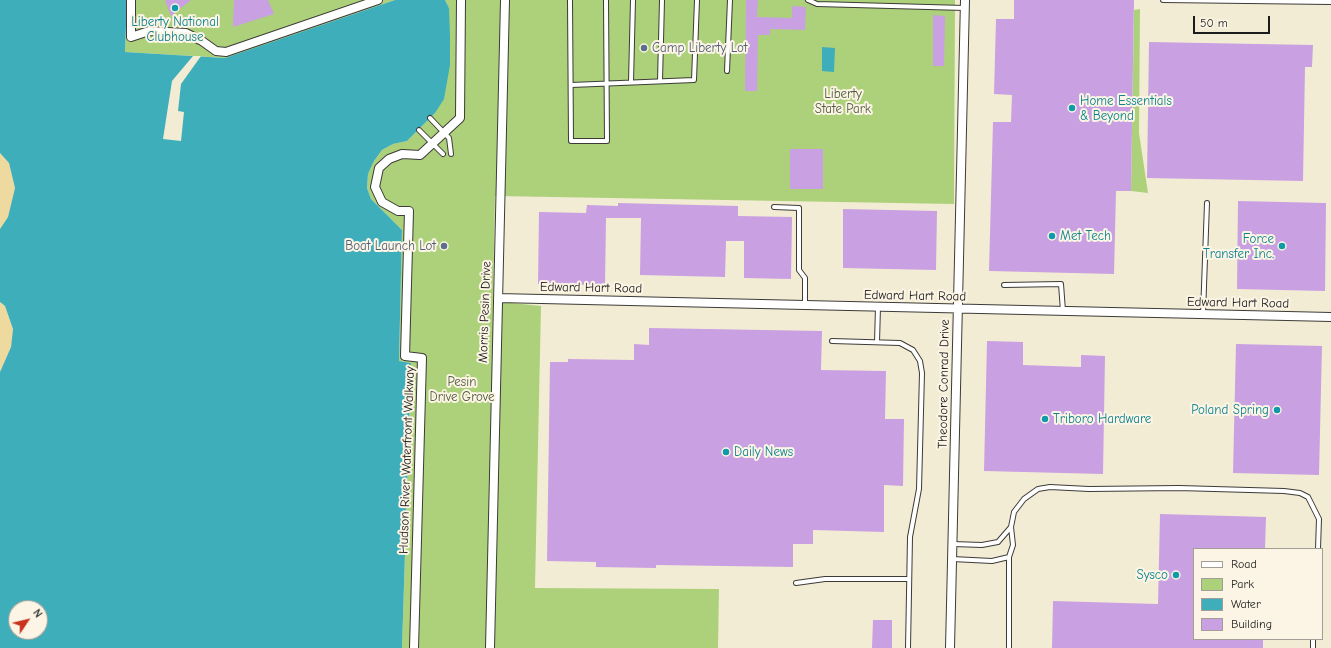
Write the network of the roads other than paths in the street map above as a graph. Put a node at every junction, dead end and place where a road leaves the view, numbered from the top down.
1 (131, 0) edge
2 (378, 0) edge
3 (461, 0) edge
4 (505, 0) edge
5 (570, 0) edge
6 (606, 0) edge
7 (633, 0) edge
8 (662, 0) edge
9 (697, 0) edge
10 (730, 0) edge
11 (808, 0) edge
12 (1163, 0) edge
13 (1331, 2) edge
14 (965, 4) edge
15 (727, 72) dead end
16 (660, 81) junction
17 (631, 82) junction
18 (607, 84) junction
19 (570, 85) junction
20 (430, 118) dead end
21 (419, 130) dead end
22 (444, 133) junction
23 (432, 143) junction
24 (443, 154) dead end
25 (451, 154) dead end
26 (1208, 203) dead end
27 (774, 207) dead end
28 (1004, 286) dead end
29 (498, 298) junction
30 (805, 305) junction
31 (878, 307) junction
32 (958, 309) junction
33 (1063, 311) junction
34 (1203, 314) junction
35 (1331, 317) edge
36 (832, 341) dead end
37 (877, 342) junction
38 (1011, 527) junction
39 (953, 544) junction
40 (1318, 548) edge
41 (1009, 557) junction
42 (952, 560) junction
43 (908, 579) junction
44 (796, 582) dead end
45 (414, 648) edge
46 (490, 648) edge
47 (908, 648) edge
48 (950, 648) edge
49 (1009, 648) edge

1 - 2 street
3 - 22 street, Hudson River Waterfront Walkway
4 - 29 street, Morris Pesin Drive
5 - 19 lane
6 - 18 lane
7 - 17 lane
8 - 16 lane
9 - 16 lane
10 - 15 lane
11 - 14 lane
12 - 13 lane
14 - 32 street, Theodore Conrad Drive
16 - 17 lane
17 - 18 lane
18 - 19 lane
18 - 19 lane
20 - 22 lane
21 - 23 lane
22 - 23 street, Hudson River Waterfront Walkway
22 - 25 lane
23 - 24 lane
23 - 45 street, Hudson River Waterfront Walkway
26 - 34 lane
27 - 30 lane
28 - 33 lane
29 - 30 street, Edward Hart Road
29 - 46 street, Morris Pesin Drive
30 - 31 street, Edward Hart Road
31 - 32 street, Edward Hart Road
31 - 37 lane
32 - 33 street, Edward Hart Road
32 - 39 street, Theodore Conrad Drive
33 - 34 street, Edward Hart Road
34 - 35 street, Edward Hart Road
36 - 37 lane
37 - 43 lane
38 - 39 lane
38 - 40 lane
38 - 41 lane
39 - 42 street, Theodore Conrad Drive
41 - 42 lane
41 - 49 lane
42 - 48 street, Theodore Conrad Drive
43 - 44 lane
43 - 47 lane

